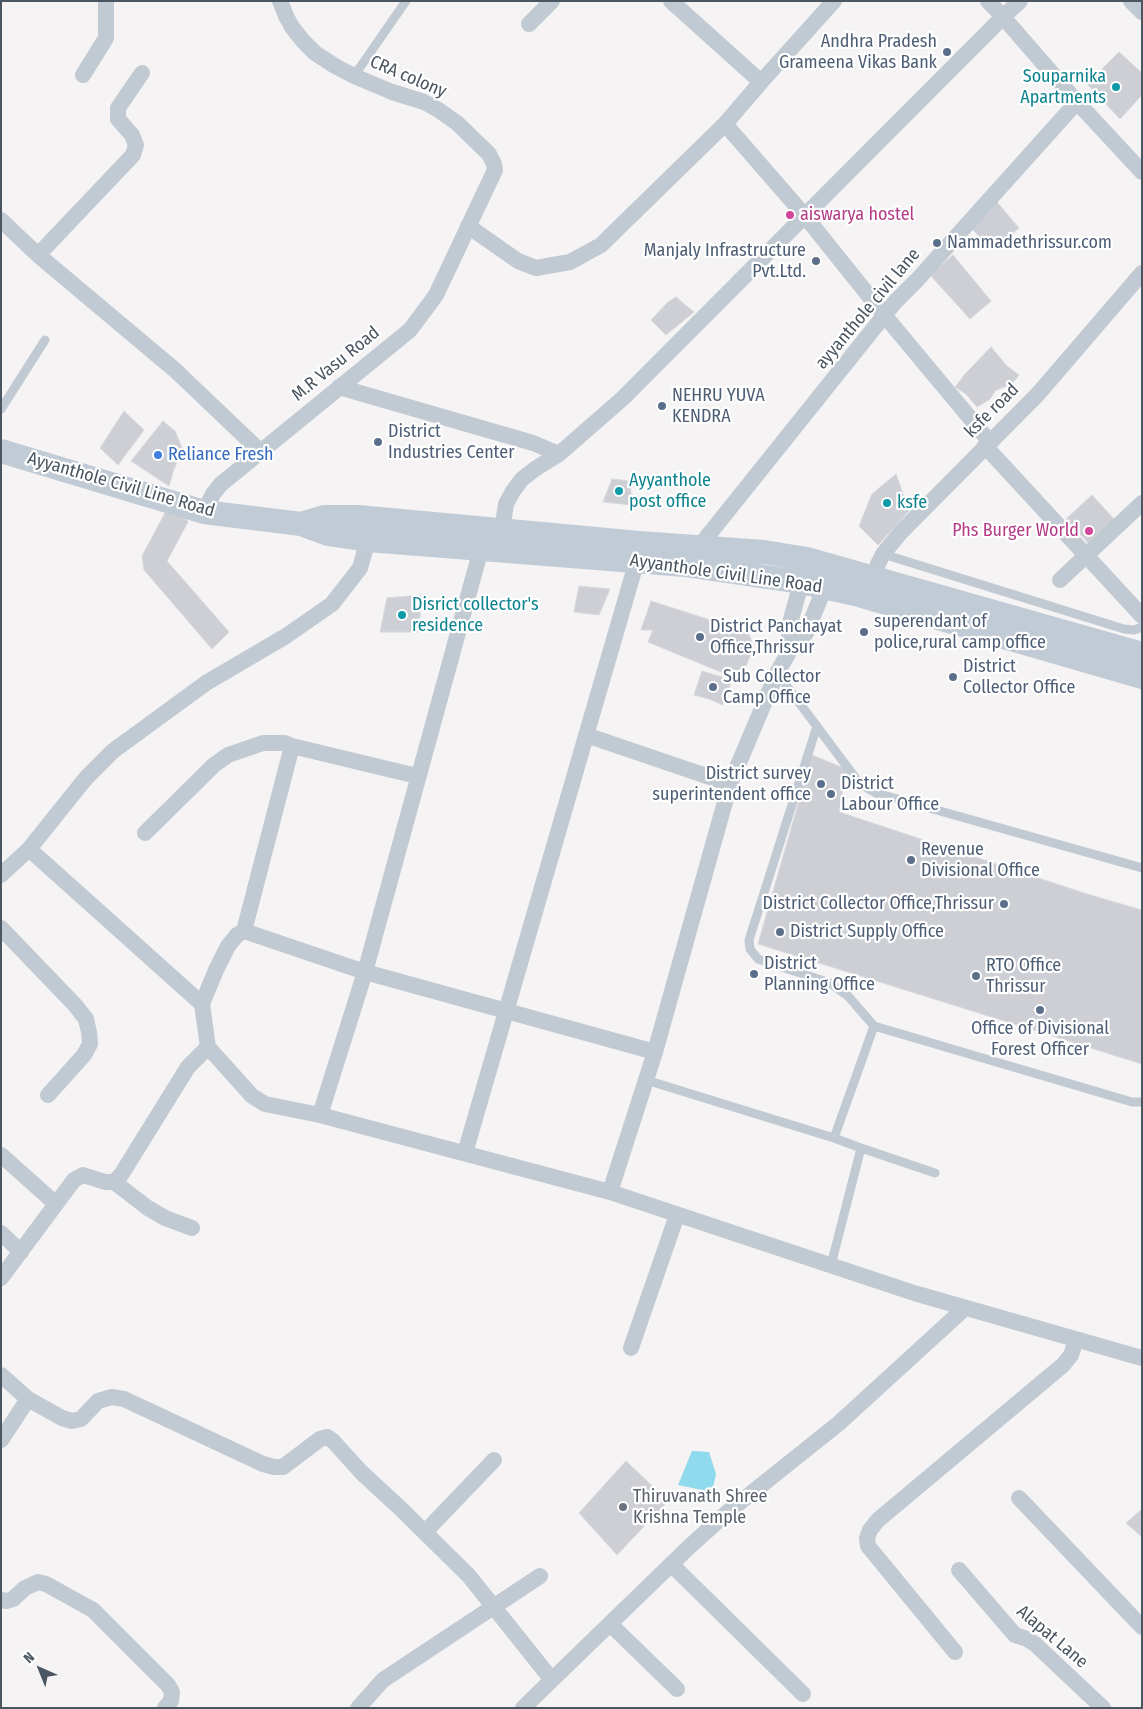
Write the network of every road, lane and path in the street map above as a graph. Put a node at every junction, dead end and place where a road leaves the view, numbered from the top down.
1 (106, 1) edge
2 (280, 1) edge
3 (406, 1) edge
4 (552, 1) edge
5 (671, 1) edge
6 (834, 1) edge
7 (988, 1) edge
8 (1020, 1) edge
9 (1131, 1) edge
10 (1142, 12) edge
11 (1003, 18) junction
12 (529, 24) dead end
13 (142, 73) dead end
14 (83, 75) dead end
15 (354, 76) junction
16 (761, 82) junction
17 (1076, 102) junction
18 (725, 124) junction
19 (1142, 172) edge
20 (806, 216) junction
21 (1, 220) edge
22 (468, 226) junction
23 (38, 255) junction
24 (1142, 273) edge
25 (885, 316) junction
26 (45, 340) dead end
27 (339, 387) junction
28 (1, 409) edge
29 (988, 444) junction
30 (1, 451) edge
31 (260, 451) junction
32 (559, 454) junction
33 (1142, 503) edge
34 (204, 512) junction
35 (301, 524) junction
36 (488, 536) junction
37 (368, 540) junction
38 (698, 548) junction
39 (883, 554) junction
40 (1086, 555) junction
41 (637, 560) junction
42 (820, 571) junction
43 (874, 578) junction
44 (1060, 580) dead end
45 (801, 582) junction
46 (1142, 616) edge
47 (1142, 627) edge
48 (793, 646) junction
49 (1142, 654) edge
50 (777, 673) junction
51 (1142, 677) edge
52 (817, 726) junction
53 (586, 735) junction
54 (292, 746) junction
55 (417, 776) junction
56 (730, 784) junction
57 (146, 833) dead end
58 (29, 848) junction
59 (1142, 868) edge
60 (1, 876) edge
61 (1, 928) edge
62 (244, 931) junction
63 (364, 972) junction
64 (202, 1004) junction
65 (506, 1010) junction
66 (874, 1026) junction
67 (208, 1047) junction
68 (655, 1052) junction
69 (646, 1080) junction
70 (48, 1095) dead end
71 (1142, 1102) edge
72 (320, 1115) junction
73 (834, 1138) junction
74 (860, 1148) junction
75 (465, 1153) junction
76 (1, 1155) edge
77 (935, 1173) dead end
78 (114, 1182) junction
79 (610, 1192) junction
80 (56, 1204) junction
81 (677, 1215) junction
82 (192, 1228) dead end
83 (1, 1233) edge
84 (21, 1252) junction
85 (831, 1265) junction
86 (1, 1278) edge
87 (966, 1308) junction
88 (1076, 1340) junction
89 (631, 1348) dead end
90 (1142, 1358) edge
91 (1, 1376) edge
92 (28, 1398) junction
93 (1, 1440) edge
94 (494, 1460) dead end
95 (1019, 1498) dead end
96 (424, 1532) junction
97 (671, 1564) junction
98 (959, 1570) dead end
99 (540, 1576) dead end
100 (1, 1600) edge
101 (495, 1607) junction
102 (610, 1624) junction
103 (1142, 1628) edge
104 (955, 1652) dead end
105 (552, 1680) junction
106 (677, 1689) dead end
107 (803, 1694) dead end
108 (165, 1708) edge
109 (358, 1708) edge
110 (523, 1708) edge
111 (1104, 1708) edge

1 - 14 street
2 - 15 street, CRA colony
3 - 15 lane
4 - 12 street
5 - 16 street
6 - 16 street
7 - 11 street
8 - 11 street
9 - 10 street
11 - 17 street
11 - 20 street
13 - 23 street
15 - 22 street, CRA colony
16 - 18 street
17 - 19 street
17 - 25 street, ayyanthole civil lane
18 - 20 street
18 - 22 street
20 - 25 street
20 - 32 street
21 - 23 street
22 - 27 street, M.R Vasu Road
23 - 31 street
24 - 29 street, ksfe road
25 - 29 street
25 - 38 street, ayyanthole civil lane
26 - 28 lane
27 - 31 street, M.R Vasu Road
27 - 32 street
29 - 39 street, ksfe road
29 - 40 street
30 - 34 main road, Ayyanthole Civil Line Road
31 - 34 street, M.R Vasu Road
32 - 36 street
33 - 40 street
34 - 35 main road, Ayyanthole Civil Line Road
35 - 36 main road, Ayyanthole Civil Line Road
35 - 37 main road, Ayyanthole Civil Line Road
36 - 37 main road, Ayyanthole Civil Line Road
36 - 38 main road, Ayyanthole Civil Line Road
36 - 41 main road, Ayyanthole Civil Line Road
36 - 55 street
37 - 58 street
38 - 42 main road, Ayyanthole Civil Line Road
39 - 43 street, ksfe road
39 - 47 lane
40 - 44 street
40 - 46 street
41 - 45 main road, Ayyanthole Civil Line Road
41 - 53 street
42 - 43 main road, Ayyanthole Civil Line Road
42 - 45 main road, Ayyanthole Civil Line Road
42 - 48 street
42 - 51 main road, Ayyanthole Civil Line Road
43 - 49 main road, Ayyanthole Civil Line Road
45 - 48 street
48 - 50 street
50 - 52 lane
50 - 56 street
52 - 59 lane
52 - 66 lane
53 - 56 street
53 - 65 street
54 - 55 street
54 - 57 street
54 - 62 street
55 - 63 street
56 - 68 street
58 - 60 street
58 - 64 street
61 - 70 street
62 - 63 street
62 - 64 street
63 - 65 street
63 - 72 street
64 - 67 street
65 - 68 street
65 - 75 street
66 - 71 lane
66 - 73 lane
67 - 72 street
67 - 78 street
68 - 69 street
69 - 73 lane
69 - 79 street
72 - 75 street
73 - 74 lane
74 - 77 lane
74 - 85 lane
75 - 79 street
76 - 80 street
78 - 80 street
78 - 82 street
79 - 81 street
80 - 84 street
81 - 85 street
81 - 89 street
83 - 84 street
84 - 86 street
85 - 87 street
87 - 88 street
87 - 97 street
88 - 90 street
88 - 104 street
91 - 92 street
92 - 93 street
92 - 96 street
94 - 96 street
95 - 103 street
96 - 101 street
97 - 102 street
97 - 107 street
98 - 111 street, Alapat Lane
99 - 101 street
100 - 108 street
101 - 105 street
101 - 109 street
102 - 105 street
102 - 106 street
105 - 110 street

